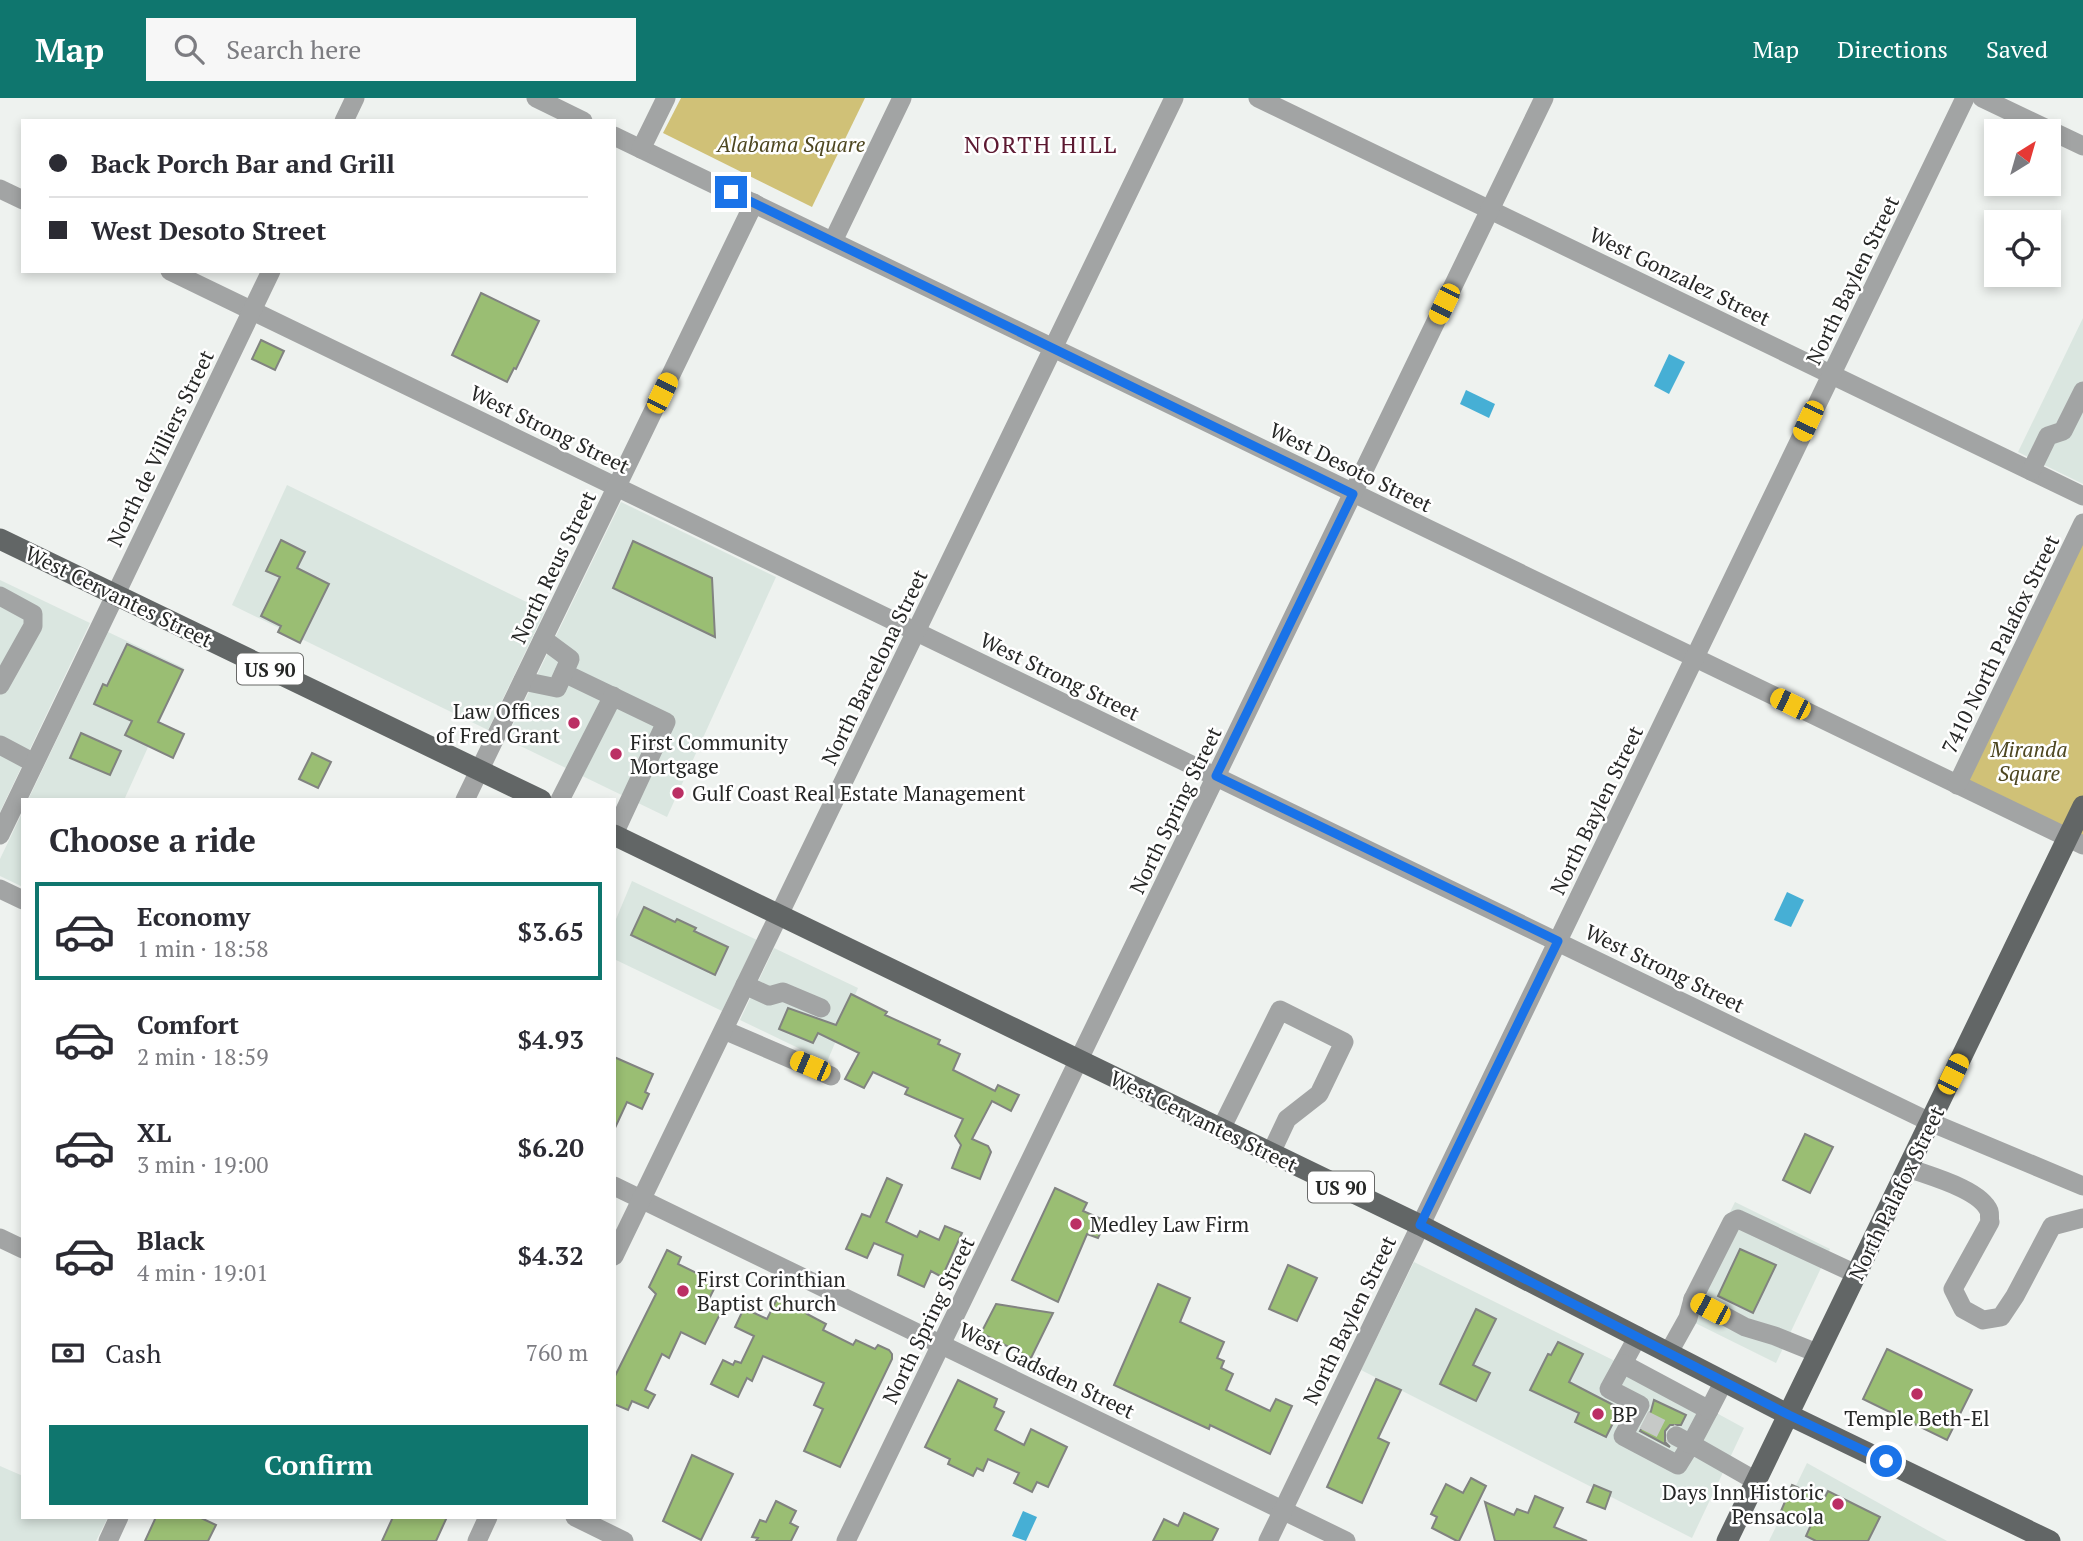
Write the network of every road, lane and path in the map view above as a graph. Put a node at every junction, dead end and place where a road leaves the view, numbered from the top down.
1 (355, 98) edge
2 (536, 98) edge
3 (666, 98) edge
4 (902, 98) edge
5 (1174, 98) edge
6 (1258, 98) edge
7 (1544, 98) edge
8 (1965, 98) edge
9 (1982, 98) edge
10 (345, 119) edge
11 (579, 119) edge
12 (616, 137) edge
13 (2083, 146) edge
14 (641, 149) junction
15 (0, 189) edge
16 (21, 199) edge
17 (754, 203) junction
18 (1490, 209) junction
19 (833, 241) junction
20 (174, 273) edge
21 (270, 273) edge
22 (252, 311) junction
23 (1054, 348) junction
24 (1831, 374) junction
25 (2083, 391) edge
26 (2031, 471) junction
27 (617, 487) junction
28 (1353, 494) junction
29 (2083, 496) edge
30 (2083, 523) edge
31 (0, 538) edge
32 (115, 594) junction
33 (0, 596) edge
34 (917, 632) junction
35 (543, 639) junction
36 (1695, 658) junction
37 (564, 673) junction
38 (523, 681) junction
39 (0, 685) edge
40 (613, 696) junction
41 (0, 745) edge
42 (34, 762) junction
43 (480, 770) junction
44 (1216, 776) junction
45 (1957, 785) junction
46 (466, 798) edge
47 (537, 798) edge
48 (561, 798) edge
49 (2083, 807) edge
50 (616, 831) edge
51 (0, 835) edge
52 (616, 836) edge
53 (2075, 842) edge
54 (0, 889) edge
55 (21, 899) edge
56 (779, 915) junction
57 (1558, 941) junction
58 (746, 985) junction
59 (821, 1008) dead end
60 (724, 1030) junction
61 (1079, 1060) junction
62 (831, 1076) dead end
63 (1930, 1122) junction
64 (1221, 1129) junction
65 (1270, 1153) junction
66 (1908, 1168) junction
67 (2083, 1186) edge
68 (616, 1187) edge
69 (641, 1199) junction
70 (2083, 1218) edge
71 (1420, 1225) junction
72 (0, 1238) edge
73 (21, 1248) edge
74 (616, 1251) edge
75 (1856, 1273) junction
76 (1693, 1300) junction
77 (1638, 1336) junction
78 (941, 1344) junction
79 (1669, 1352) junction
80 (1817, 1353) junction
81 (1623, 1364) junction
82 (1724, 1381) junction
83 (1709, 1410) junction
84 (1789, 1415) junction
85 (1683, 1440) junction
86 (1756, 1481) junction
87 (1283, 1509) junction
88 (118, 1519) edge
89 (487, 1519) edge
90 (579, 1519) edge
91 (107, 1541) edge
92 (477, 1541) edge
93 (624, 1541) edge
94 (846, 1541) edge
95 (1268, 1541) edge
96 (1346, 1541) edge
97 (1727, 1541) edge
98 (2050, 1541) edge

1 - 10 street
2 - 11 street
3 - 14 street
4 - 19 street
5 - 23 street, North Barcelona Street
6 - 18 street, West Gonzalez Street
7 - 18 street, North Spring Street
8 - 24 street, North Baylen Street
9 - 13 street
12 - 14 street, West Desoto Street
14 - 17 street, West Desoto Street
15 - 16 street
17 - 19 street, West Desoto Street
17 - 27 street, North Reus Street
18 - 24 street, West Gonzalez Street
18 - 28 street, North Spring Street
19 - 23 street, West Desoto Street
20 - 22 street, West Strong Street
21 - 22 street, North de Villiers Street
22 - 27 street, West Strong Street
22 - 32 street, North de Villiers Street
23 - 28 street, West Desoto Street
23 - 34 street, North Barcelona Street
24 - 26 street, West Gonzalez Street
24 - 36 street, North Baylen Street
25 - 26 street
26 - 29 street, West Gonzalez Street
27 - 34 street, West Strong Street
27 - 35 street, North Reus Street
28 - 36 street, West Desoto Street
28 - 44 street, North Spring Street
30 - 45 street, 7410 North Palafox Street
31 - 32 main road, West Cervantes Street / US 90
32 - 42 street, North de Villiers Street
32 - 43 main road, West Cervantes Street / US 90
33 - 39 street
34 - 44 street, West Strong Street
34 - 56 street, North Barcelona Street
35 - 37 street
35 - 38 street, North Reus Street
36 - 45 street, West Desoto Street
36 - 57 street, North Baylen Street
37 - 38 street
37 - 40 street
38 - 43 street, North Reus Street
40 - 48 street
40 - 50 street
41 - 42 street
42 - 51 street, North de Villiers Street
43 - 46 street, North Reus Street
43 - 47 main road, West Cervantes Street / US 90
44 - 57 street, West Strong Street
44 - 61 street, North Spring Street
45 - 53 street, West Desoto Street
49 - 53 main road, North Palafox Street
52 - 56 main road, West Cervantes Street / US 90
53 - 63 main road, North Palafox Street
54 - 55 street
56 - 58 street, North Barcelona Street
56 - 61 main road, West Cervantes Street / US 90
57 - 63 street, West Strong Street
57 - 71 street, North Baylen Street
58 - 59 street
58 - 60 street, North Barcelona Street
60 - 62 street
60 - 69 street, North Barcelona Street
61 - 64 main road, West Cervantes Street / US 90
61 - 78 street, North Spring Street
63 - 66 main road, North Palafox Street
63 - 67 street, West Strong Street
64 - 65 main road, West Cervantes Street / US 90
64 - 65 street
65 - 71 main road, West Cervantes Street / US 90
66 - 70 street
66 - 75 main road, North Palafox Street
68 - 69 street, West Gadsden Street
69 - 74 street, North Barcelona Street
69 - 78 street, West Gadsden Street
71 - 77 main road, West Cervantes Street / US 90
71 - 87 street, North Baylen Street
72 - 73 street
75 - 76 street
75 - 80 main road, North Palafox Street
76 - 79 street
76 - 80 street
77 - 79 main road, West Cervantes Street / US 90
77 - 81 street
78 - 87 street, West Gadsden Street
78 - 94 street, North Spring Street
79 - 82 main road, West Cervantes Street / US 90
80 - 84 main road, North Palafox Street
81 - 83 street
81 - 85 street
82 - 83 street
82 - 84 main road, West Cervantes Street / US 90
83 - 85 street
84 - 86 main road, North Palafox Street
84 - 98 main road, US 90
85 - 86 street
86 - 97 main road, North Palafox Street
87 - 95 street, North Baylen Street
87 - 96 street, West Gadsden Street
88 - 91 street
89 - 92 street
90 - 93 street

